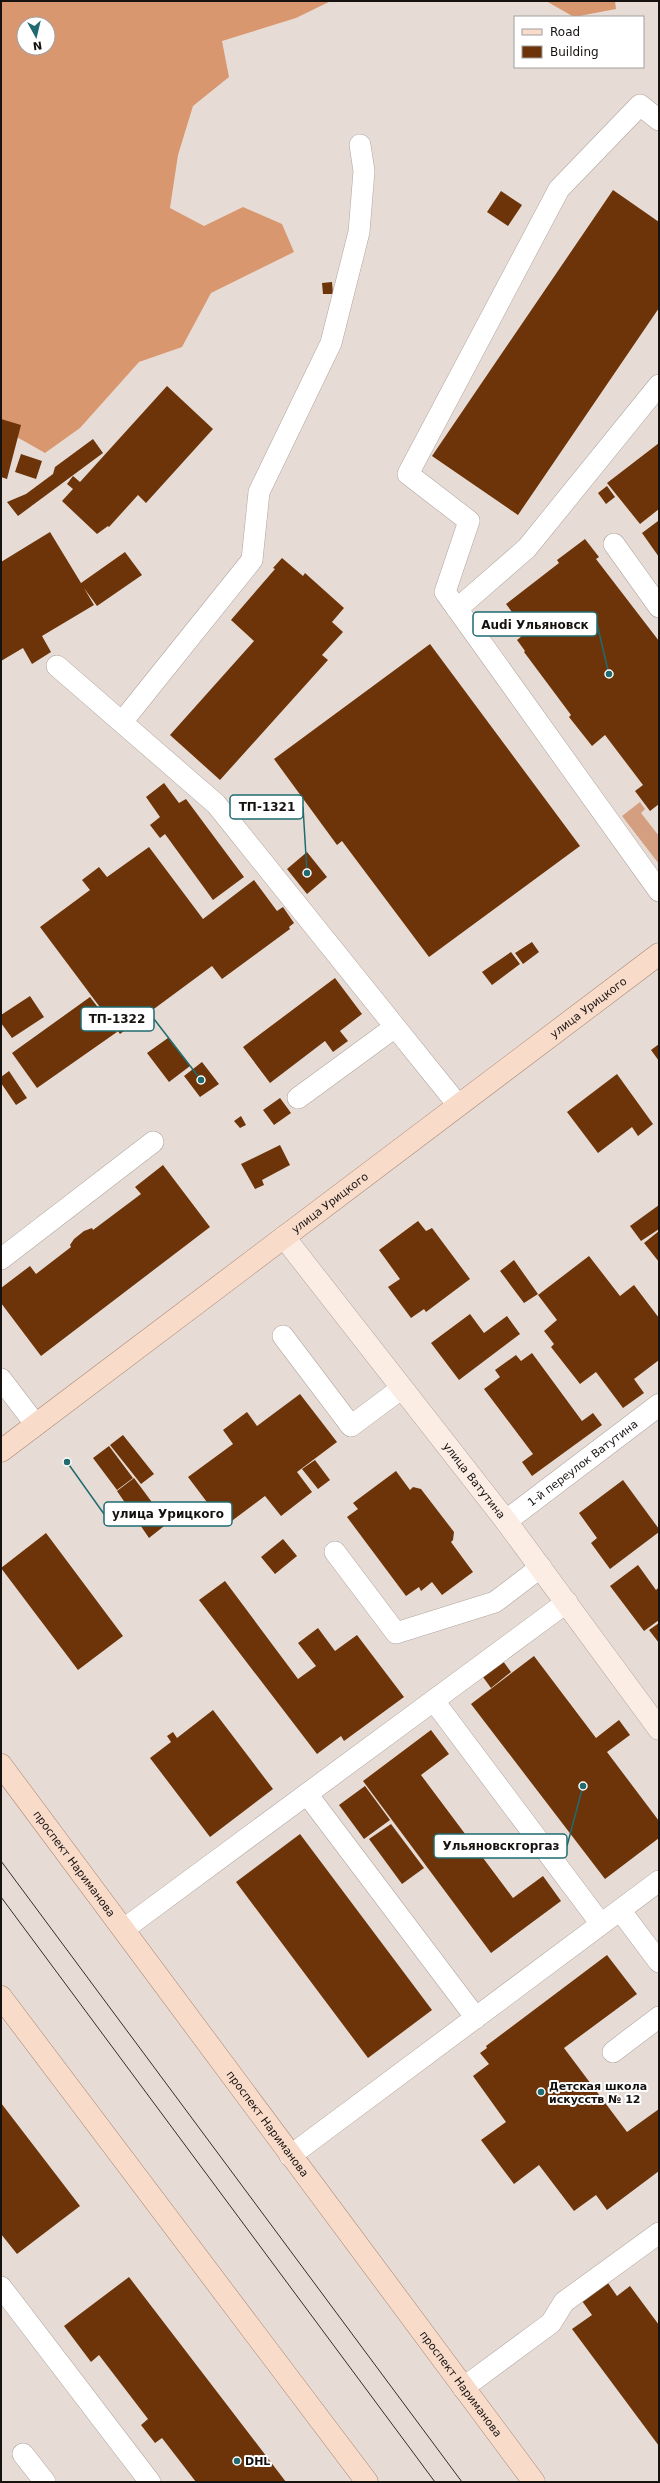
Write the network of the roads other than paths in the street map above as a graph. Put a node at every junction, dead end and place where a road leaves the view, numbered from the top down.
1 (659, 120) edge
2 (360, 144) dead end
3 (659, 385) edge
4 (614, 544) dead end
5 (659, 607) edge
6 (457, 609) junction
7 (58, 666) dead end
8 (122, 722) junction
9 (659, 891) edge
10 (659, 954) edge
11 (395, 1027) junction
12 (298, 1098) dead end
13 (458, 1105) junction
14 (153, 1142) dead end
15 (284, 1237) junction
16 (1, 1259) edge
17 (283, 1336) dead end
18 (1, 1379) edge
19 (402, 1388) junction
20 (659, 1405) edge
21 (36, 1425) junction
22 (1, 1451) edge
23 (506, 1521) junction
24 (335, 1552) dead end
25 (541, 1568) junction
26 (566, 1602) junction
27 (434, 1701) junction
28 (659, 1729) edge
29 (1, 1766) edge
30 (307, 1794) junction
31 (659, 1881) edge
32 (620, 1910) junction
33 (601, 1924) junction
34 (124, 1929) junction
35 (659, 1962) edge
36 (1, 1997) edge
37 (659, 2017) edge
38 (476, 2018) junction
39 (613, 2052) dead end
40 (290, 2156) junction
41 (659, 2233) edge
42 (1, 2287) edge
43 (463, 2388) junction
44 (23, 2454) dead end
45 (362, 2480) edge
46 (45, 2482) edge
47 (150, 2482) edge
48 (534, 2482) edge

1 - 6 lane
2 - 8 lane
3 - 6 lane
4 - 5 lane
6 - 9 lane
7 - 8 lane
8 - 11 lane
10 - 13 main road, улица Урицкого
11 - 12 lane
11 - 13 lane
13 - 15 main road, улица Урицкого
14 - 16 lane
15 - 19 street, улица Ватутина
15 - 21 main road, улица Урицкого
17 - 19 lane
18 - 21 lane
19 - 23 street, улица Ватутина
20 - 23 street, 1-й переулок Ватутина
21 - 22 main road, улица Урицкого
23 - 25 street, улица Ватутина
24 - 25 lane
25 - 26 street, улица Ватутина
26 - 27 lane
26 - 28 street, улица Ватутина
27 - 30 lane
27 - 33 lane
29 - 34 main road, проспект Нариманова
30 - 34 lane
30 - 38 lane
31 - 32 lane
32 - 33 lane
32 - 35 lane
33 - 38 lane
34 - 40 main road, проспект Нариманова
36 - 45 main road
37 - 39 lane
38 - 40 lane
40 - 43 main road, проспект Нариманова
41 - 43 lane
42 - 47 lane
43 - 48 main road, проспект Нариманова
44 - 46 lane

